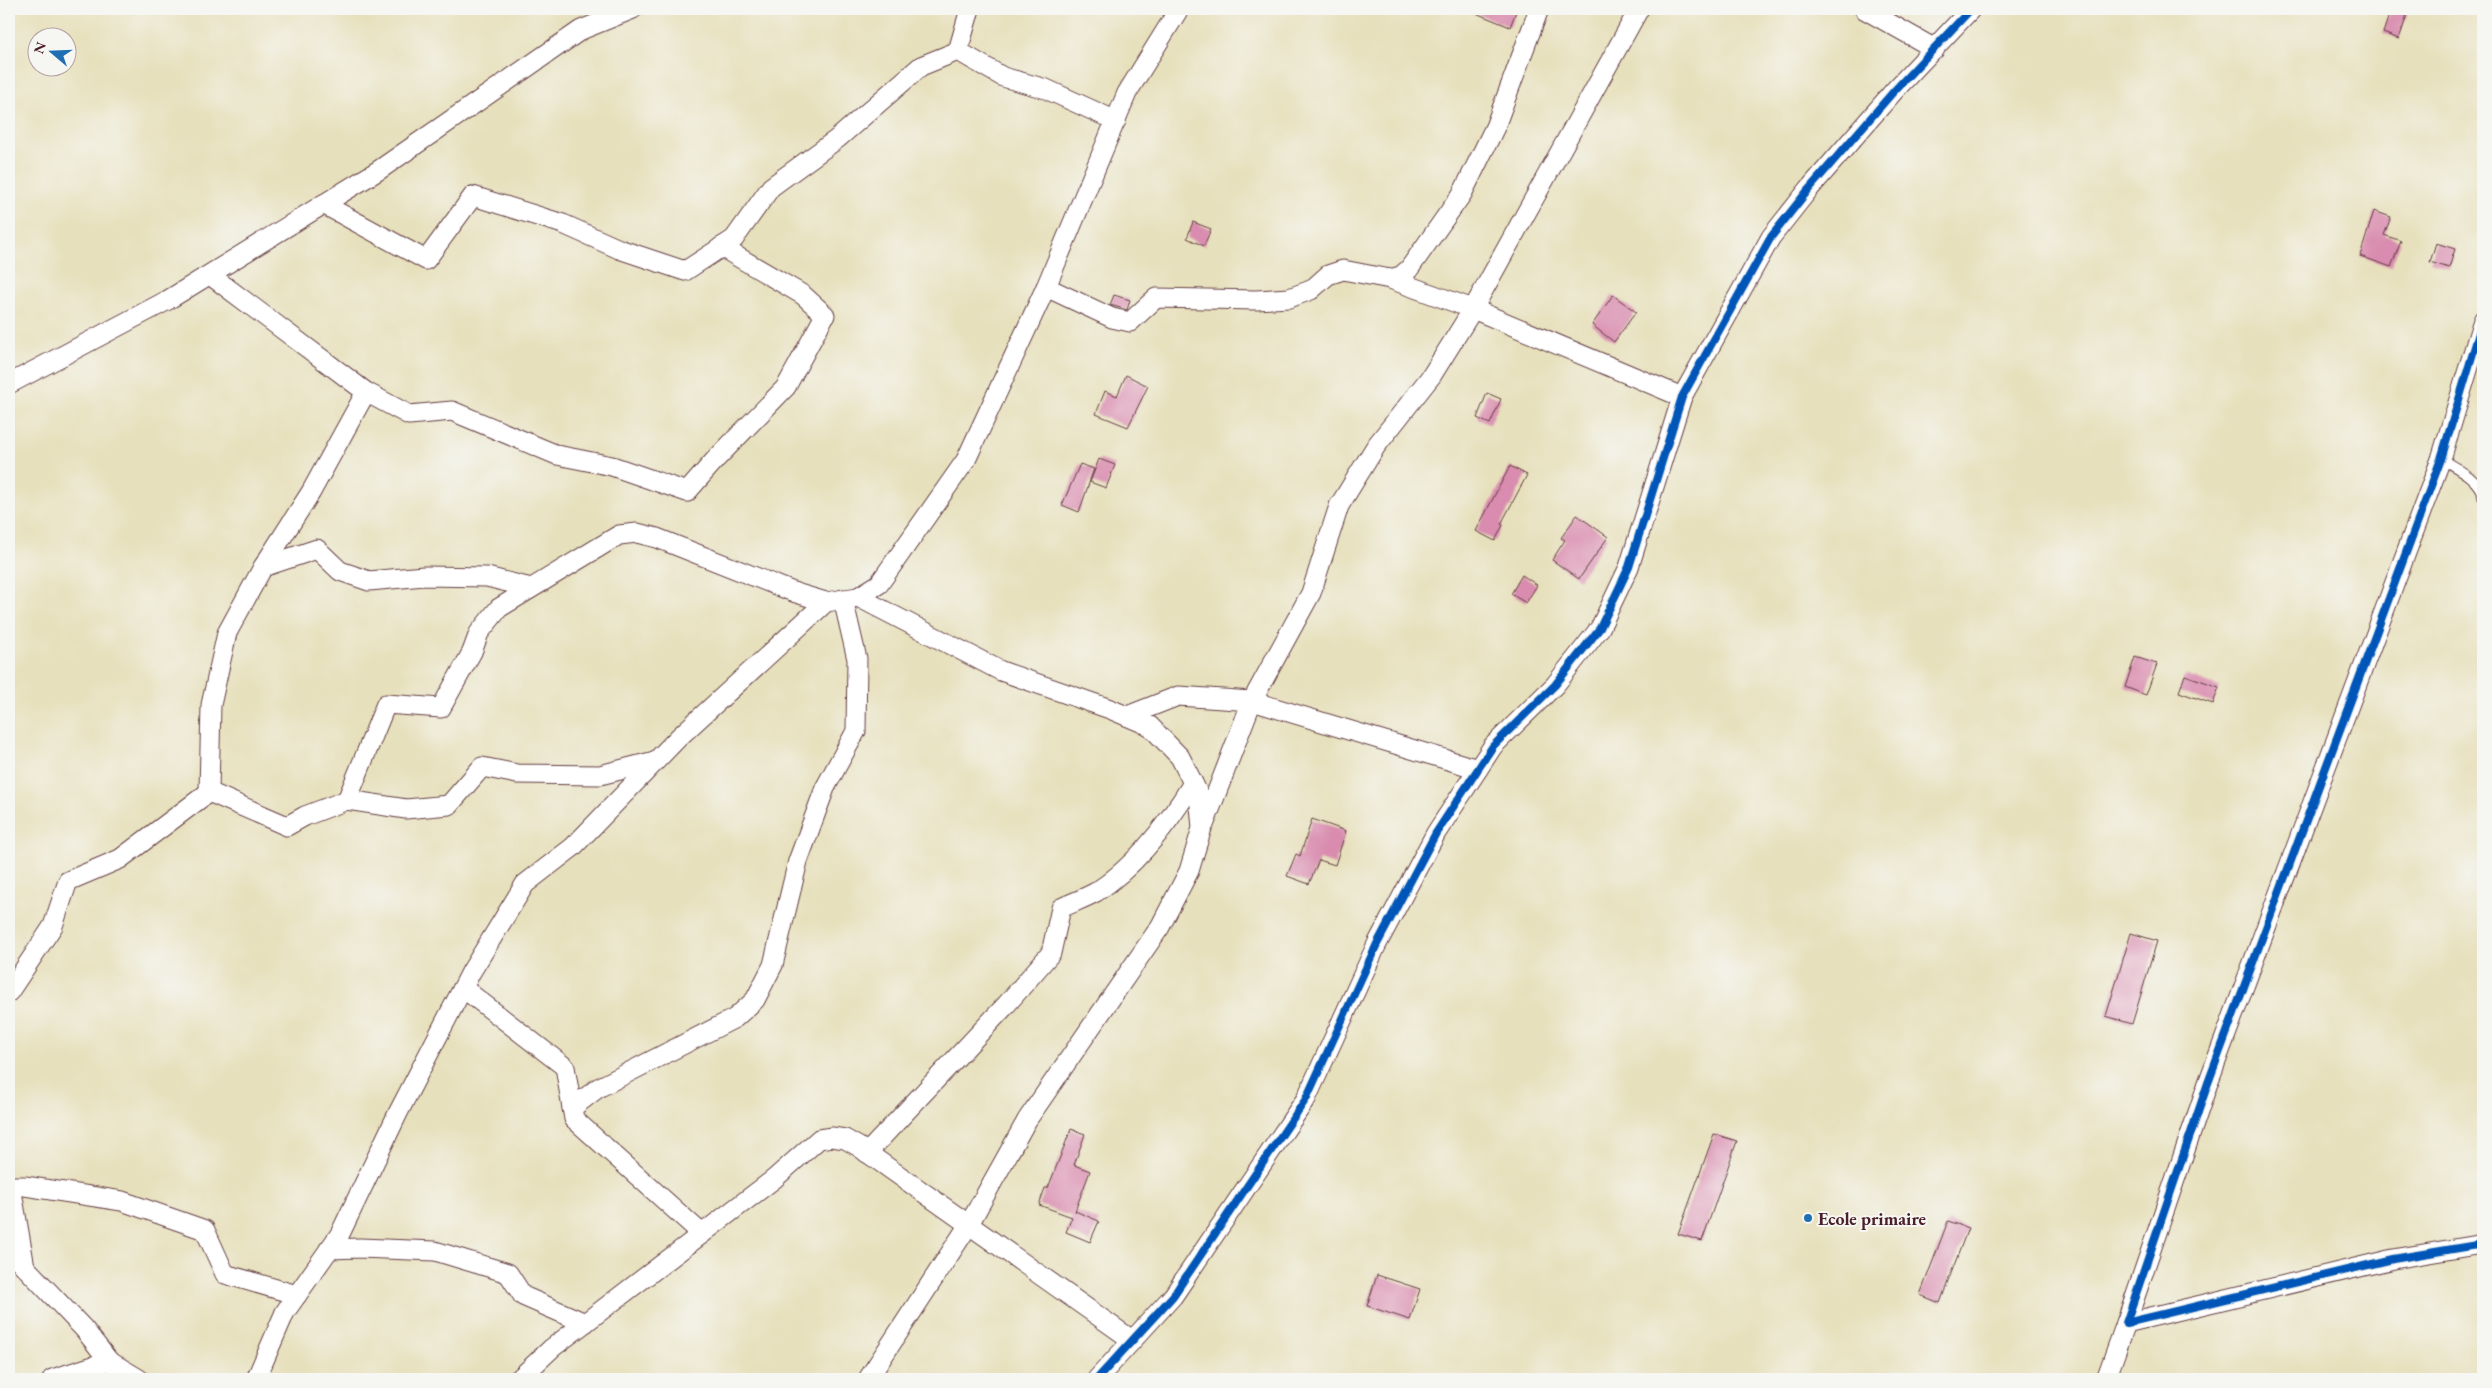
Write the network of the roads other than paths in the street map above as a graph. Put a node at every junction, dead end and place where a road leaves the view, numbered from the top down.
1 (633, 9) edge
2 (970, 9) edge
3 (1179, 9) edge
4 (1538, 9) edge
5 (1639, 9) edge
6 (1864, 9) edge
7 (1971, 9) edge
8 (1934, 49) junction
9 (958, 51) junction
10 (1116, 120) junction
11 (323, 204) junction
12 (721, 247) junction
13 (210, 275) junction
14 (1390, 279) junction
15 (1046, 287) junction
16 (1473, 309) junction
17 (2483, 320) edge
18 (9, 384) edge
19 (366, 392) junction
20 (1682, 397) junction
21 (2441, 459) junction
22 (2483, 497) edge
23 (263, 567) junction
24 (532, 588) junction
25 (843, 599) junction
26 (1252, 701) junction
27 (1127, 716) junction
28 (656, 761) junction
29 (1478, 769) junction
30 (1193, 783) junction
31 (209, 792) junction
32 (346, 800) junction
33 (1202, 828) junction
34 (463, 988) junction
35 (9, 992) edge
36 (572, 1108) junction
37 (867, 1153) junction
38 (10, 1184) edge
39 (968, 1226) junction
40 (702, 1234) junction
41 (2483, 1244) edge
42 (9, 1250) edge
43 (329, 1250) junction
44 (25, 1267) junction
45 (298, 1295) junction
46 (2126, 1323) junction
47 (585, 1324) junction
48 (1132, 1340) junction
49 (109, 1361) junction
50 (52, 1379) edge
51 (139, 1379) edge
52 (256, 1379) edge
53 (519, 1379) edge
54 (868, 1379) edge
55 (1097, 1379) edge
56 (2106, 1379) edge

1 - 11 street
2 - 9 street
3 - 10 street
4 - 14 street
5 - 16 street
6 - 8 street
7 - 8 street
8 - 20 street
9 - 10 street
9 - 12 street
10 - 15 street
11 - 12 street
11 - 13 street
12 - 19 street
13 - 18 street
13 - 19 street
14 - 15 street
14 - 16 street
15 - 25 street
16 - 20 street
16 - 26 street
17 - 21 street
19 - 23 street
20 - 29 street
21 - 22 lane
21 - 46 street
23 - 24 street
23 - 31 street
24 - 25 street
24 - 32 street
25 - 27 street
25 - 28 street
25 - 36 street
26 - 27 street
26 - 29 street
26 - 33 street
27 - 30 street
28 - 32 street
28 - 34 street
29 - 48 street
30 - 33 street
30 - 37 street
31 - 32 street
31 - 35 street
33 - 39 street
34 - 36 street
34 - 43 street
36 - 40 street
37 - 39 street
37 - 40 street
38 - 44 street
38 - 45 street
39 - 48 street
39 - 54 street
40 - 47 street
41 - 46 street
42 - 44 street
43 - 45 street
43 - 47 street
44 - 49 street
45 - 52 street
46 - 56 street
47 - 53 street
48 - 55 street
49 - 50 street
49 - 51 street

